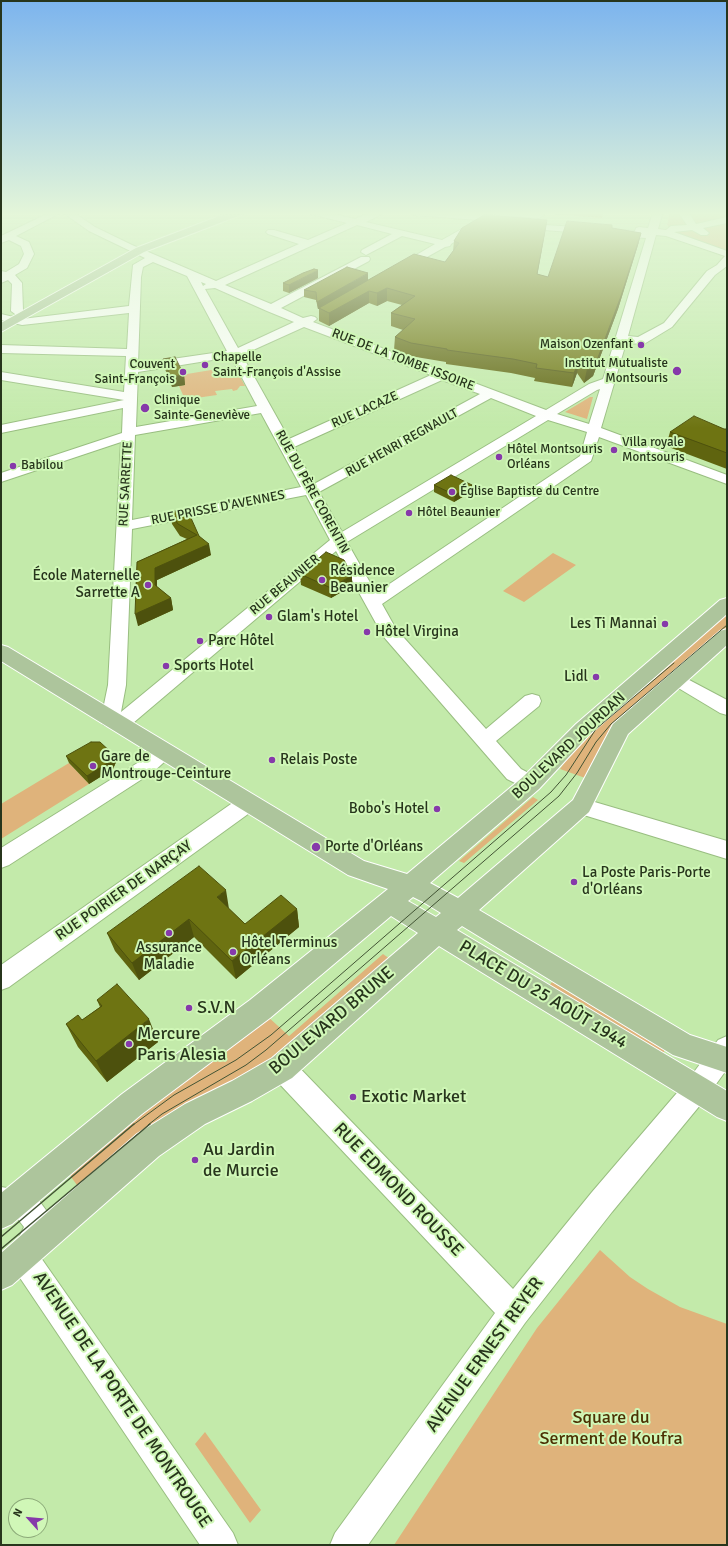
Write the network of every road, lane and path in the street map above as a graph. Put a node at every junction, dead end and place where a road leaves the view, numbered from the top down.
1 (17, 284) edge
2 (77, 284) edge
3 (136, 284) edge
4 (197, 284) edge
5 (315, 284) edge
6 (638, 284) edge
7 (702, 284) edge
8 (216, 285) joint
9 (200, 289) junction
10 (135, 309) junction
11 (271, 309) junction
12 (320, 314) edge
13 (8, 322) edge
14 (305, 323) junction
15 (622, 339) junction
16 (1, 349) edge
17 (132, 353) junction
18 (236, 353) junction
19 (132, 369) junction
20 (442, 375) junction
21 (1, 376) edge
22 (607, 382) junction
23 (491, 394) junction
24 (130, 400) junction
25 (266, 408) junction
26 (547, 415) junction
27 (1, 429) edge
28 (594, 430) junction
29 (128, 434) junction
30 (287, 445) junction
31 (1, 478) edge
32 (727, 480) edge
33 (311, 490) junction
34 (124, 526) junction
35 (338, 541) junction
36 (373, 602) junction
37 (727, 604) edge
38 (727, 635) edge
39 (1, 652) edge
40 (676, 679) junction
41 (532, 701) dead end
42 (727, 708) edge
43 (115, 722) junction
44 (485, 740) junction
45 (164, 751) junction
46 (531, 783) junction
47 (248, 803) junction
48 (581, 806) junction
49 (727, 850) edge
50 (1, 859) edge
51 (410, 885) junction
52 (389, 902) junction
53 (449, 921) junction
54 (1, 979) edge
55 (725, 1055) edge
56 (282, 1068) junction
57 (697, 1089) junction
58 (727, 1107) edge
59 (5, 1206) edge
60 (8, 1260) edge
61 (514, 1312) junction
62 (221, 1545) edge
63 (347, 1545) edge

1 - 13 street
2 - 13 main road
3 - 10 street, RUE SARRETTE
4 - 9 street, RUE DU PÈRE CORENTIN
5 - 11 street
6 - 15 street
7 - 15 street
8 - 9 street
8 - 11 street, RUE DE LA TOMBE ISSOIRE
9 - 18 street, RUE DU PÈRE CORENTIN
10 - 13 street
10 - 17 street, RUE SARRETTE
11 - 14 street, RUE DE LA TOMBE ISSOIRE
12 - 14 street
14 - 18 street
14 - 20 street, RUE DE LA TOMBE ISSOIRE
15 - 22 street
16 - 17 street
17 - 19 street, RUE SARRETTE
18 - 19 street
18 - 25 street, RUE DU PÈRE CORENTIN
19 - 24 street, RUE SARRETTE
20 - 23 street, RUE DE LA TOMBE ISSOIRE
20 - 30 street, RUE LACAZE
21 - 24 street
22 - 26 street, RUE BEAUNIER
22 - 28 street
23 - 26 street, RUE DE LA TOMBE ISSOIRE
23 - 33 street, RUE HENRI REGNAULT
24 - 27 street
24 - 29 street, RUE SARRETTE
25 - 29 street
25 - 30 street, RUE DU PÈRE CORENTIN
26 - 28 street, RUE DE LA TOMBE ISSOIRE
26 - 35 street, RUE BEAUNIER
28 - 32 street, RUE DE LA TOMBE ISSOIRE
28 - 36 street
29 - 31 street
29 - 34 street, RUE SARRETTE
30 - 33 street, RUE DU PÈRE CORENTIN
33 - 34 street, RUE PRISSE D'AVENNES
33 - 35 street, RUE DU PÈRE CORENTIN
34 - 43 street, RUE SARRETTE
35 - 36 street, RUE DU PÈRE CORENTIN
35 - 43 street, RUE BEAUNIER
36 - 44 street, RUE DU PÈRE CORENTIN
37 - 46 main road, BOULEVARD JOURDAN
38 - 40 main road, BOULEVARD JOURDAN
39 - 43 main road, PLACE DU 25 AOÛT 1944
40 - 42 street
40 - 48 main road, BOULEVARD JOURDAN
41 - 44 street
43 - 45 main road, PLACE DU 25 AOÛT 1944
44 - 46 street, RUE DU PÈRE CORENTIN
45 - 47 main road, PLACE DU 25 AOÛT 1944
45 - 50 street
46 - 51 main road, BOULEVARD JOURDAN
47 - 51 main road, PLACE DU 25 AOÛT 1944
47 - 54 street, RUE POIRIER DE NARÇAY
48 - 49 street
48 - 53 main road, BOULEVARD JOURDAN
51 - 52 main road
51 - 53 main road, PLACE DU 25 AOÛT 1944
52 - 53 main road, PLACE DU 25 AOÛT 1944
52 - 59 main road
53 - 55 main road, PLACE DU 25 AOÛT 1944
53 - 56 main road, BOULEVARD BRUNE
53 - 57 main road, PLACE DU 25 AOÛT 1944
55 - 57 street, AVENUE ERNEST REYER
56 - 60 main road, BOULEVARD BRUNE
56 - 61 street, RUE EDMOND ROUSSE
57 - 58 main road, PLACE DU 25 AOÛT 1944
57 - 61 street, AVENUE ERNEST REYER
59 - 60 street
60 - 62 street, AVENUE DE LA PORTE DE MONTROUGE
61 - 63 street, AVENUE ERNEST REYER

